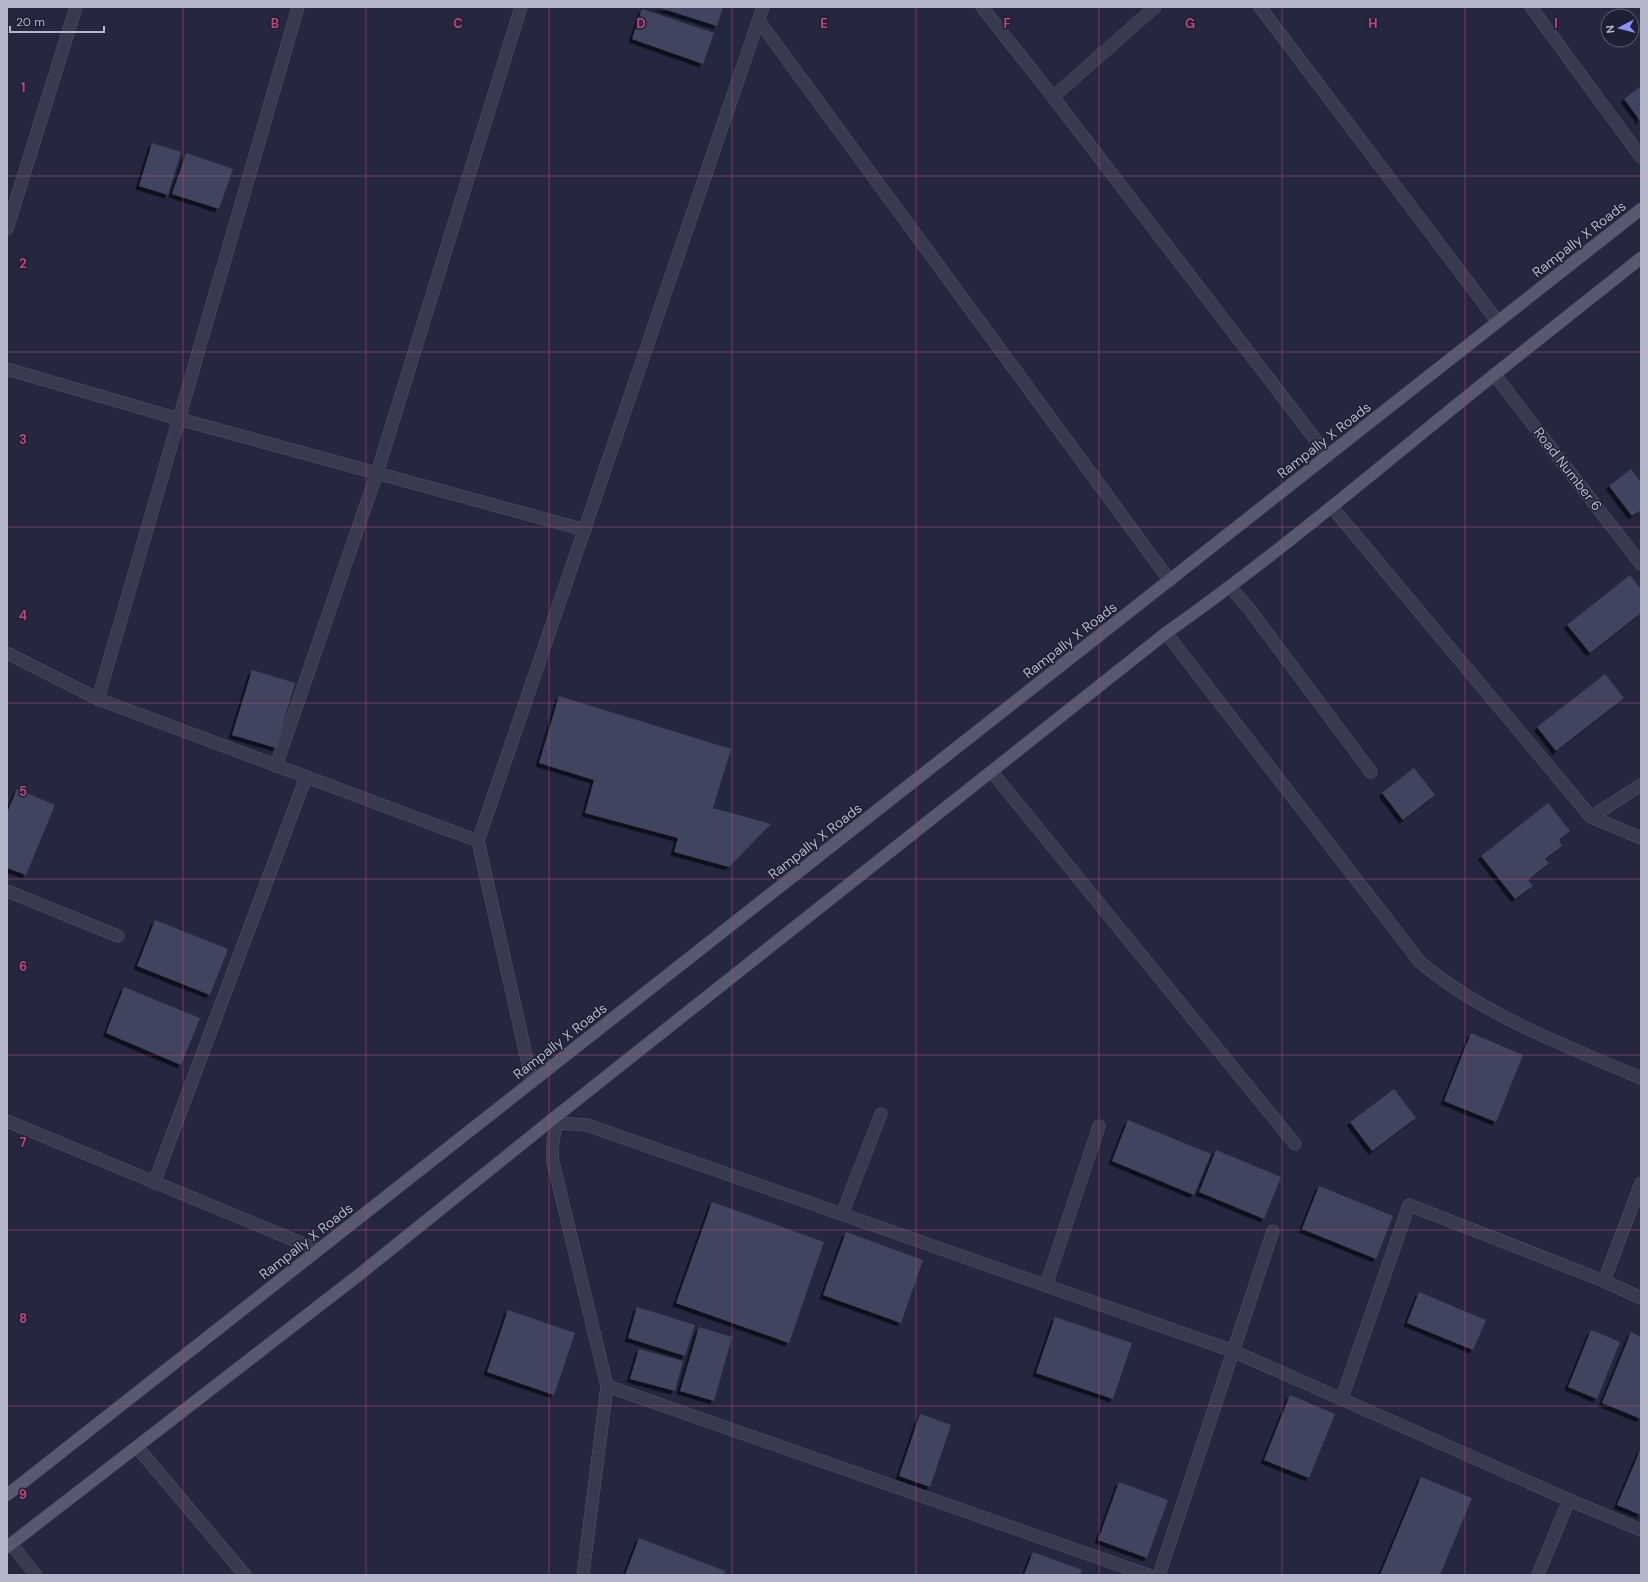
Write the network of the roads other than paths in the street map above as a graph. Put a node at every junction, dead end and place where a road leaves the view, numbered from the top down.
1 (76, 7) edge
2 (298, 7) edge
3 (521, 7) edge
4 (763, 7) edge
5 (982, 7) edge
6 (1154, 7) edge
7 (1260, 7) edge
8 (1531, 7) edge
9 (758, 21) junction
10 (1053, 97) junction
11 (1641, 157) edge
12 (1641, 209) edge
13 (7, 229) edge
14 (1641, 258) edge
15 (1498, 322) junction
16 (7, 369) edge
17 (1494, 374) junction
18 (179, 419) junction
19 (1328, 456) junction
20 (377, 473) junction
21 (1332, 507) junction
22 (584, 530) junction
23 (1641, 564) edge
24 (1170, 581) junction
25 (1230, 587) junction
26 (1166, 633) junction
27 (7, 653) edge
28 (98, 699) junction
29 (276, 766) junction
30 (992, 772) junction
31 (1371, 772) dead end
32 (306, 777) junction
33 (1641, 784) edge
34 (1591, 817) junction
35 (1641, 838) edge
36 (478, 841) junction
37 (7, 891) edge
38 (118, 936) dead end
39 (1641, 1078) edge
40 (532, 1082) junction
41 (881, 1114) dead end
42 (556, 1120) junction
43 (7, 1121) edge
44 (1099, 1126) dead end
45 (1295, 1144) dead end
46 (154, 1183) junction
47 (1641, 1183) edge
48 (842, 1214) junction
49 (1273, 1231) dead end
50 (318, 1250) junction
51 (1604, 1281) junction
52 (1046, 1285) junction
53 (1641, 1298) edge
54 (1233, 1350) junction
55 (607, 1386) junction
56 (1342, 1398) junction
57 (137, 1447) junction
58 (7, 1495) edge
59 (1569, 1500) junction
60 (1641, 1530) edge
61 (9, 1546) edge
62 (36, 1575) edge
63 (245, 1575) edge
64 (582, 1575) edge
65 (1148, 1575) edge
66 (1159, 1575) edge
67 (1538, 1575) edge

1 - 13 street
2 - 18 street
3 - 20 street
4 - 9 street
5 - 10 street
6 - 10 street
7 - 15 street
8 - 11 street
9 - 22 street
9 - 24 street
10 - 19 street
12 - 15 main road, Rampally X Roads
14 - 17 main road
15 - 19 main road, Rampally X Roads
16 - 18 street
17 - 21 main road
17 - 23 street, Road Number 6
18 - 20 street
18 - 28 street
19 - 24 main road, Rampally X Roads
20 - 22 street
20 - 29 street
21 - 25 main road
21 - 34 street
22 - 36 street
24 - 40 main road, Rampally X Roads
25 - 26 main road
25 - 31 street
26 - 30 main road
26 - 39 street
27 - 28 street
28 - 29 street
29 - 32 street
30 - 42 main road
30 - 45 street
32 - 36 street
32 - 46 street
33 - 34 street
34 - 35 street
36 - 40 street
37 - 38 street
40 - 50 main road, Rampally X Roads
41 - 48 street
42 - 48 street
42 - 55 street
42 - 57 main road
43 - 46 street
44 - 52 street
46 - 50 street
47 - 51 street
48 - 52 street
49 - 54 street
50 - 58 main road, Rampally X Roads
51 - 53 street
51 - 56 street
52 - 54 street
54 - 56 street
54 - 66 street
55 - 64 street
55 - 65 street
56 - 59 street
57 - 61 main road
57 - 63 street
59 - 60 street
59 - 67 street
61 - 62 street

